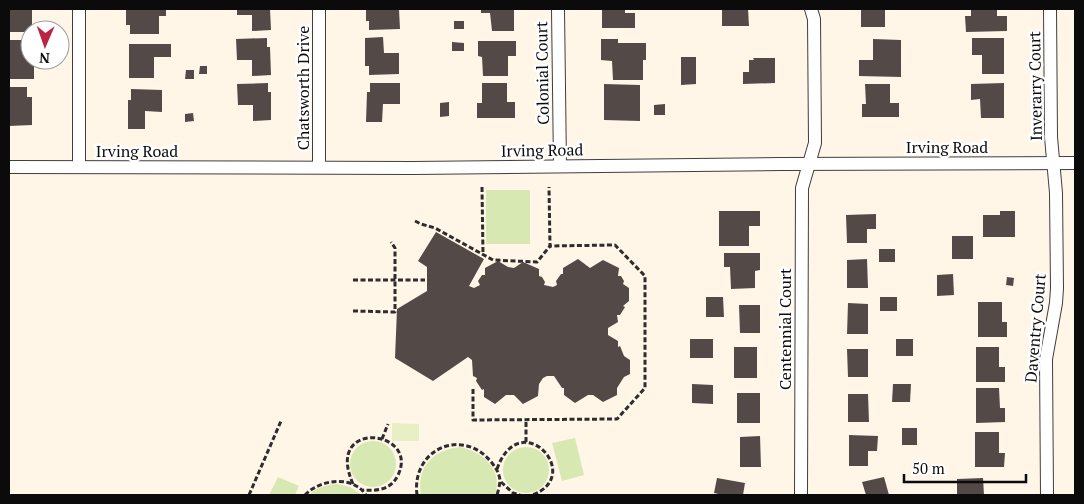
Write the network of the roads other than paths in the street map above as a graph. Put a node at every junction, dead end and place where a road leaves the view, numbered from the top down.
1 (79, 9) edge
2 (319, 9) edge
3 (558, 9) edge
4 (812, 9) edge
5 (1050, 9) edge
6 (809, 163) junction
7 (1054, 163) junction
8 (1075, 163) edge
9 (560, 166) junction
10 (9, 167) edge
11 (319, 167) junction
12 (79, 168) junction
13 (801, 495) edge
14 (1047, 495) edge

1 - 12 street
2 - 11 street, Chatsworth Drive
3 - 9 street, Colonial Court
4 - 6 street, Centennial Court
5 - 7 street, Inverarry Court
6 - 7 street, Irving Road
6 - 9 street, Irving Road
6 - 13 street, Centennial Court
7 - 8 street, Irving Road
7 - 14 street, Daventry Court
9 - 11 street, Irving Road
10 - 12 street, Irving Road
11 - 12 street, Irving Road

